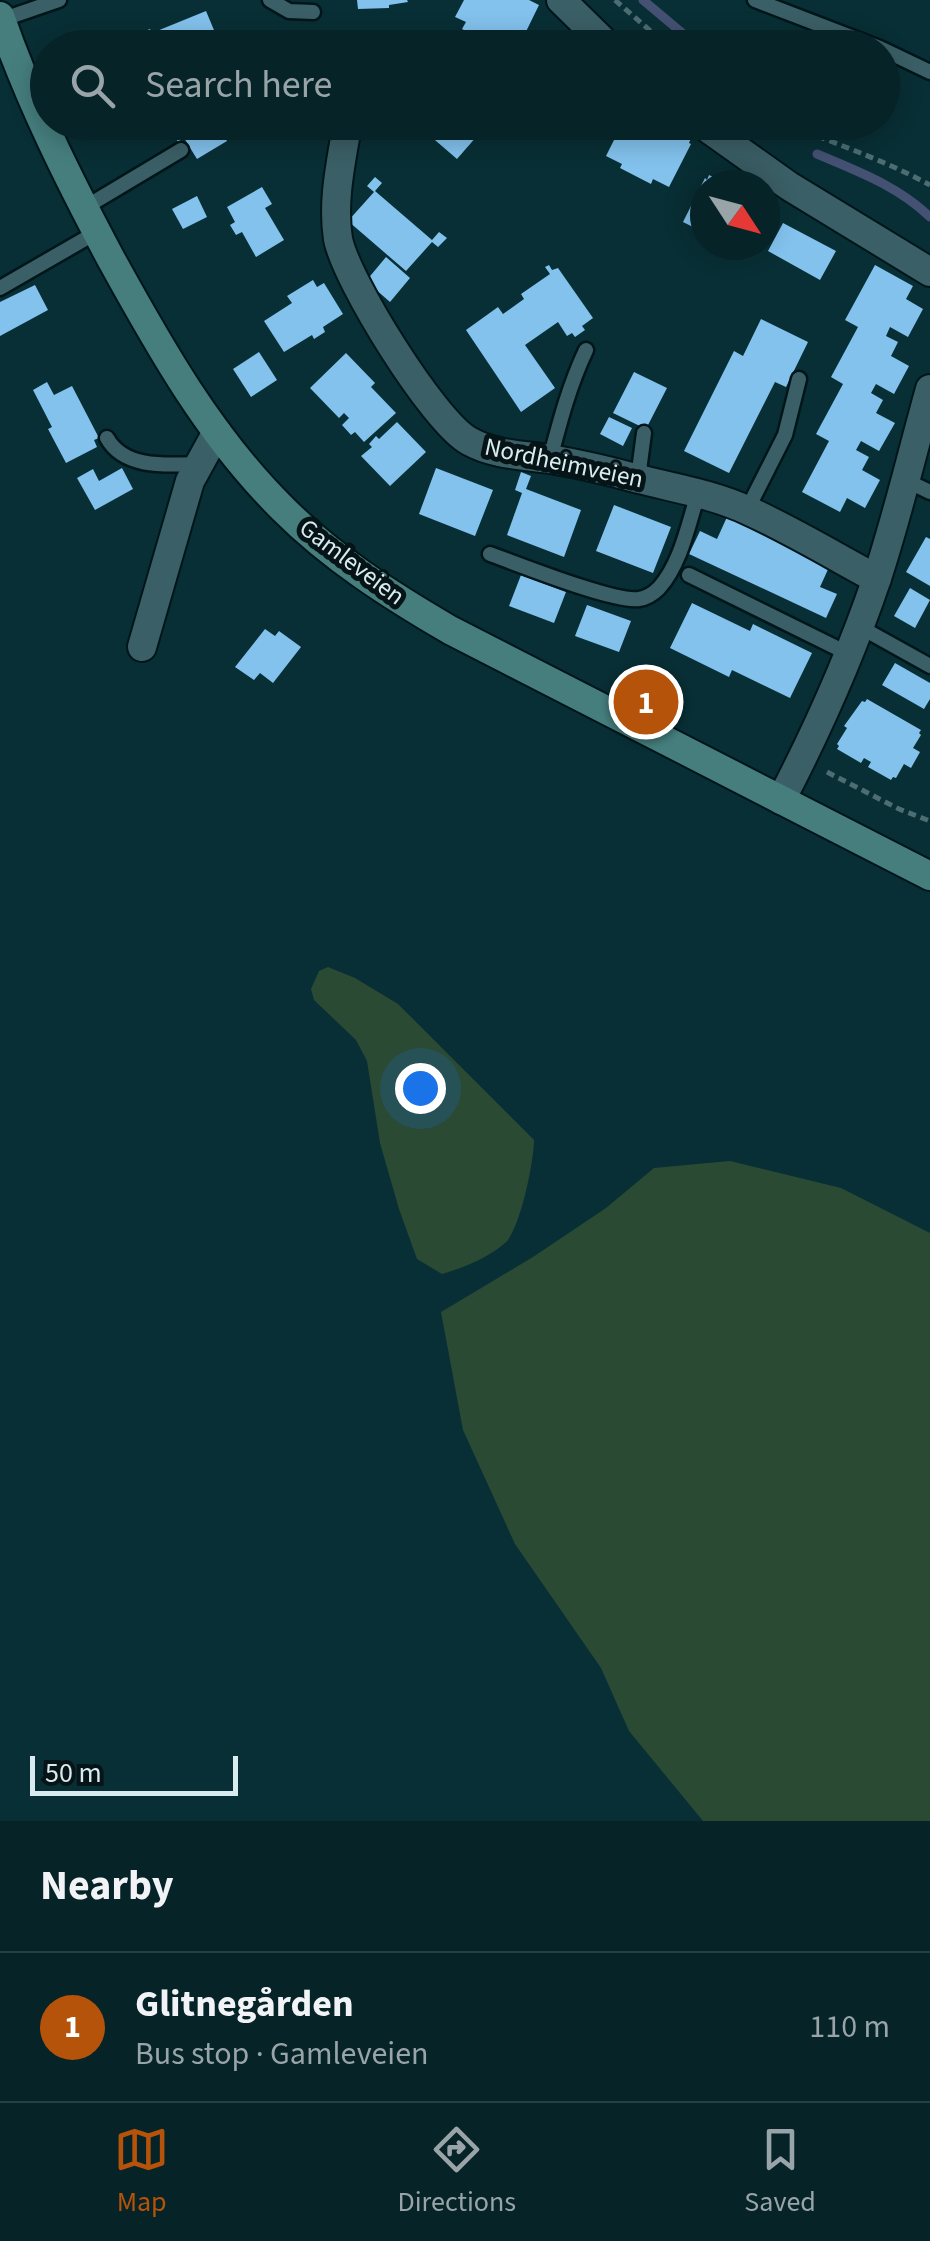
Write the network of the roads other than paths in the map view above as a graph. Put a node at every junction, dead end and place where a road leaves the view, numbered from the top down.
1 (59, 0) edge
2 (270, 0) edge
3 (561, 0) edge
4 (755, 0) edge
5 (313, 12) dead end
6 (1, 18) edge
7 (592, 30) edge
8 (834, 30) edge
9 (900, 57) edge
10 (9, 71) edge
11 (930, 72) edge
12 (30, 110) edge
13 (47, 140) edge
14 (345, 140) edge
15 (725, 140) edge
16 (181, 150) dead end
17 (90, 220) junction
18 (930, 272) edge
19 (0, 288) edge
20 (586, 350) dead end
21 (799, 380) dead end
22 (930, 389) edge
23 (216, 432) junction
24 (644, 434) dead end
25 (108, 438) dead end
26 (550, 459) junction
27 (197, 464) junction
28 (638, 478) junction
29 (904, 480) junction
30 (930, 492) edge
31 (698, 494) junction
32 (746, 510) junction
33 (490, 554) dead end
34 (689, 575) dead end
35 (877, 579) junction
36 (860, 627) junction
37 (142, 647) dead end
38 (849, 654) junction
39 (930, 666) edge
40 (781, 800) junction
41 (930, 876) edge

1 - 6 lane
2 - 5 lane
3 - 7 street
4 - 8 lane
6 - 10 main road, Gamleveien
9 - 11 lane
10 - 12 main road, Gamleveien
13 - 17 main road, Gamleveien
14 - 26 street, Nordheimveien
15 - 18 street
16 - 17 lane
17 - 19 lane
17 - 23 main road, Gamleveien
20 - 26 lane
21 - 32 lane
22 - 29 street
23 - 27 street
23 - 40 main road, Gamleveien
24 - 28 lane
25 - 27 lane
26 - 28 street, Nordheimveien
27 - 37 street
28 - 31 street, Nordheimveien
29 - 30 lane
29 - 35 street
31 - 32 street, Nordheimveien
31 - 33 lane
32 - 35 street, Nordheimveien
34 - 38 lane
35 - 36 street
36 - 38 street
36 - 39 lane
38 - 40 street
40 - 41 main road, Gamleveien

